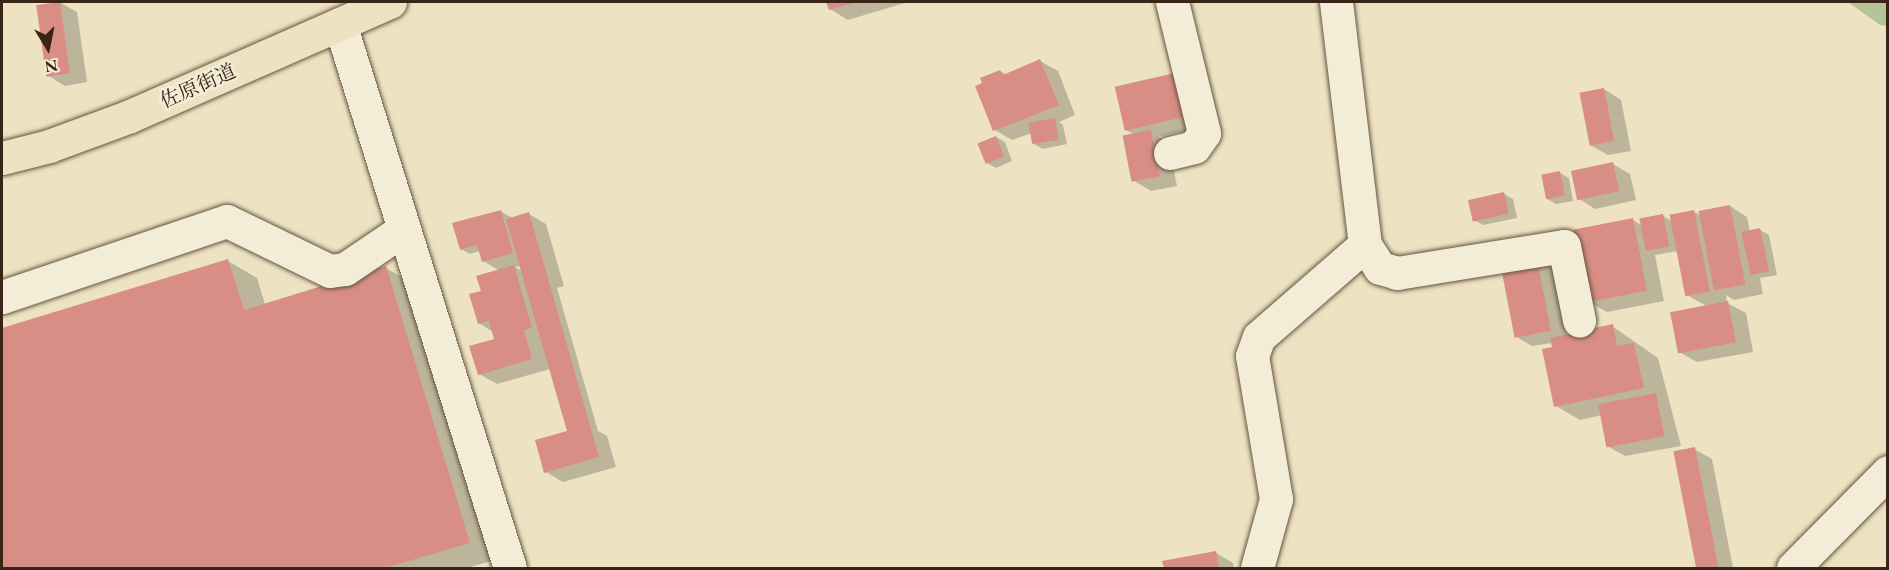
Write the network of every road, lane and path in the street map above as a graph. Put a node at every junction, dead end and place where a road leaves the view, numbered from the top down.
1 (390, 2) edge
2 (1172, 2) edge
3 (1336, 2) edge
4 (340, 24) junction
5 (1170, 153) dead end
6 (2, 158) edge
7 (404, 229) junction
8 (1365, 245) junction
9 (2, 297) edge
10 (1579, 320) dead end
11 (1887, 472) edge
12 (510, 568) edge
13 (1257, 568) edge
14 (1793, 568) edge

1 - 4 highway, 佐原街道
2 - 5 street
3 - 8 street
4 - 6 highway, 佐原街道
4 - 7 street
7 - 9 street
7 - 12 street
8 - 10 street
8 - 13 street
11 - 14 street

